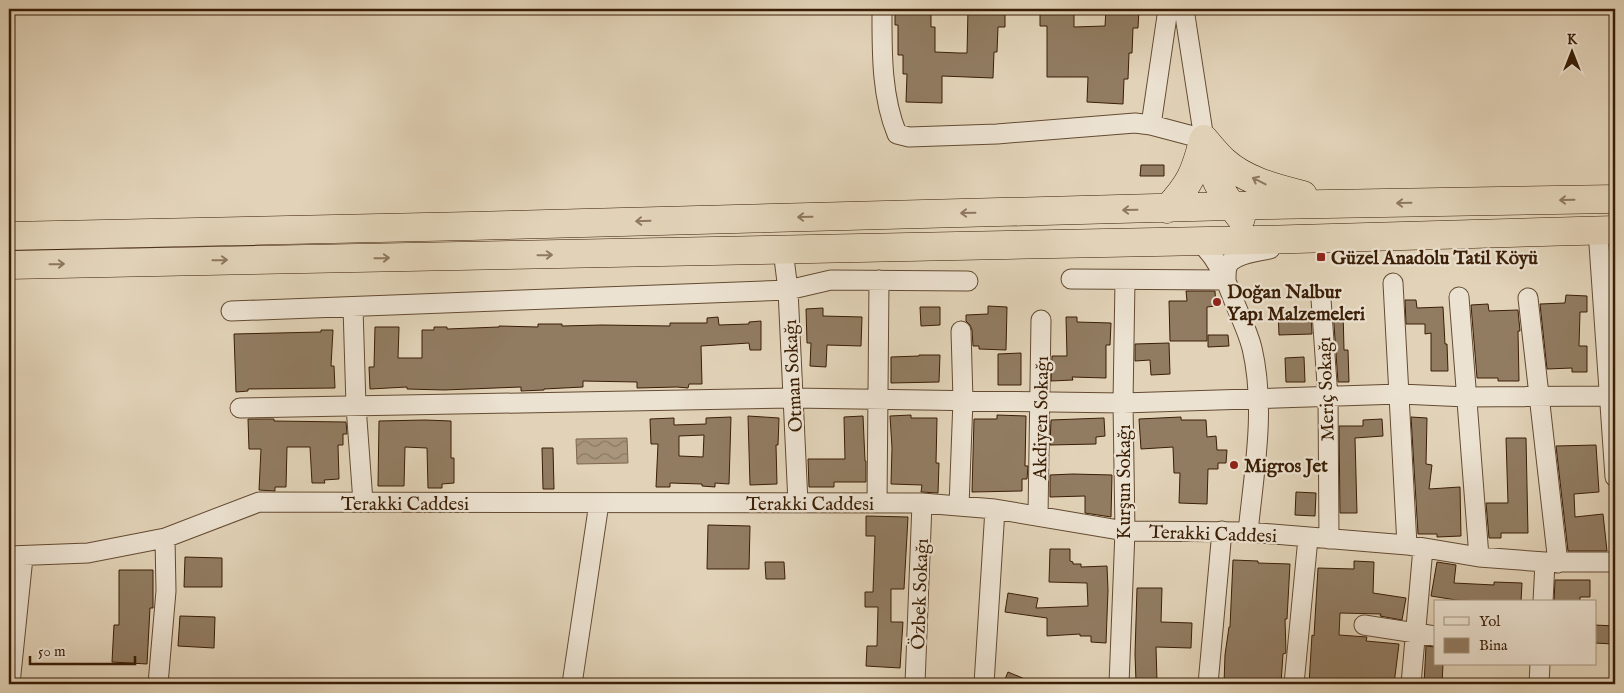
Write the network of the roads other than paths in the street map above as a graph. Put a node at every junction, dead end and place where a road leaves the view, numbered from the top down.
1 (882, 9) edge
2 (1168, 9) edge
3 (1184, 9) edge
4 (1151, 125) junction
5 (1204, 139) junction
6 (1615, 199) edge
7 (1339, 204) junction
8 (1231, 207) junction
9 (1167, 209) junction
10 (1607, 230) edge
11 (9, 236) edge
12 (1314, 238) junction
13 (1197, 240) junction
14 (1258, 240) junction
15 (783, 250) junction
16 (9, 265) edge
17 (1071, 279) dead end
18 (879, 280) junction
19 (1125, 280) junction
20 (1226, 280) junction
21 (968, 281) dead end
22 (1393, 283) dead end
23 (788, 290) junction
24 (1459, 297) dead end
25 (1528, 298) dead end
26 (1321, 299) dead end
27 (353, 307) junction
28 (231, 311) dead end
29 (1041, 320) dead end
30 (962, 331) dead end
31 (1400, 394) junction
32 (1467, 396) junction
33 (1539, 396) junction
34 (1613, 396) edge
35 (793, 398) junction
36 (1328, 398) junction
37 (878, 399) junction
38 (1257, 399) junction
39 (962, 400) junction
40 (1040, 401) junction
41 (1123, 403) junction
42 (356, 406) junction
43 (240, 408) dead end
44 (1615, 476) edge
45 (363, 502) junction
46 (599, 503) junction
47 (798, 503) junction
48 (877, 503) junction
49 (922, 503) junction
50 (959, 506) junction
51 (995, 509) junction
52 (1038, 516) junction
53 (1124, 531) junction
54 (1222, 531) junction
55 (1248, 532) junction
56 (165, 538) junction
57 (1308, 538) junction
58 (1329, 539) junction
59 (1415, 547) junction
60 (16, 557) edge
61 (1479, 557) junction
62 (1551, 562) junction
63 (1615, 562) edge
64 (1543, 600) edge
65 (1364, 625) dead end
66 (1416, 633) junction
67 (1434, 636) edge
68 (1540, 666) edge
69 (10, 684) edge
70 (158, 684) edge
71 (572, 684) edge
72 (915, 684) edge
73 (984, 684) edge
74 (1119, 684) edge
75 (1208, 684) edge
76 (1294, 684) edge
77 (1411, 684) edge
78 (1539, 684) edge

1 - 4 street
2 - 4 street
3 - 5 street
4 - 5 street
7 -> 5 highway
5 - 8 highway
5 - 9 highway
6 -> 7 highway
7 - 8 highway
8 - 9 highway
8 - 14 highway
9 -> 11 highway
10 - 12 highway
10 - 34 street
12 - 14 highway
12 - 20 street
13 - 14 highway
13 - 15 highway
13 - 20 street
16 -> 15 highway
15 - 23 street, Otman Sokağı
17 - 19 street
18 - 21 street
18 - 23 street
18 - 37 street
19 - 20 street
19 - 41 street, Kurşun Sokağı
20 - 38 street
22 - 31 street
23 - 27 street
23 - 35 street, Otman Sokağı
24 - 32 street
25 - 33 street
26 - 36 street, Meriç Sokağı
27 - 28 street
27 - 42 street
29 - 40 street, Akdiyen Sokağı
30 - 39 street
31 - 32 street
31 - 36 street
31 - 59 street
32 - 33 street
32 - 61 street
33 - 34 street
33 - 62 street
34 - 44 street
35 - 37 street
35 - 42 street
35 - 47 street, Otman Sokağı
36 - 38 street
36 - 58 street, Meriç Sokağı
37 - 39 street
37 - 48 street
38 - 41 street
38 - 55 street
39 - 40 street
39 - 50 street
40 - 41 street
40 - 52 street, Akdiyen Sokağı
41 - 53 street, Kurşun Sokağı
42 - 43 street
42 - 45 street
45 - 46 street, Terakki Caddesi
45 - 56 street, Terakki Caddesi
46 - 47 street, Terakki Caddesi
46 - 71 street
47 - 48 street, Terakki Caddesi
48 - 49 street, Terakki Caddesi
49 - 50 street, Terakki Caddesi
49 - 72 street, Özbek Sokağı
50 - 51 street, Terakki Caddesi
51 - 52 street, Terakki Caddesi
51 - 73 street
52 - 53 street, Terakki Caddesi
53 - 54 street, Terakki Caddesi
53 - 74 street, Kurşun Sokağı
54 - 55 street, Terakki Caddesi
54 - 75 street
55 - 57 street, Terakki Caddesi
56 - 60 street, Terakki Caddesi
56 - 70 street
57 - 58 street, Terakki Caddesi
57 - 76 street
58 - 59 street, Terakki Caddesi
59 - 61 street, Terakki Caddesi
59 - 66 street
60 - 69 street
61 - 62 street, Terakki Caddesi
62 - 63 street, Terakki Caddesi
62 - 64 street
65 - 66 street
66 - 67 street
66 - 77 street
68 - 78 street

